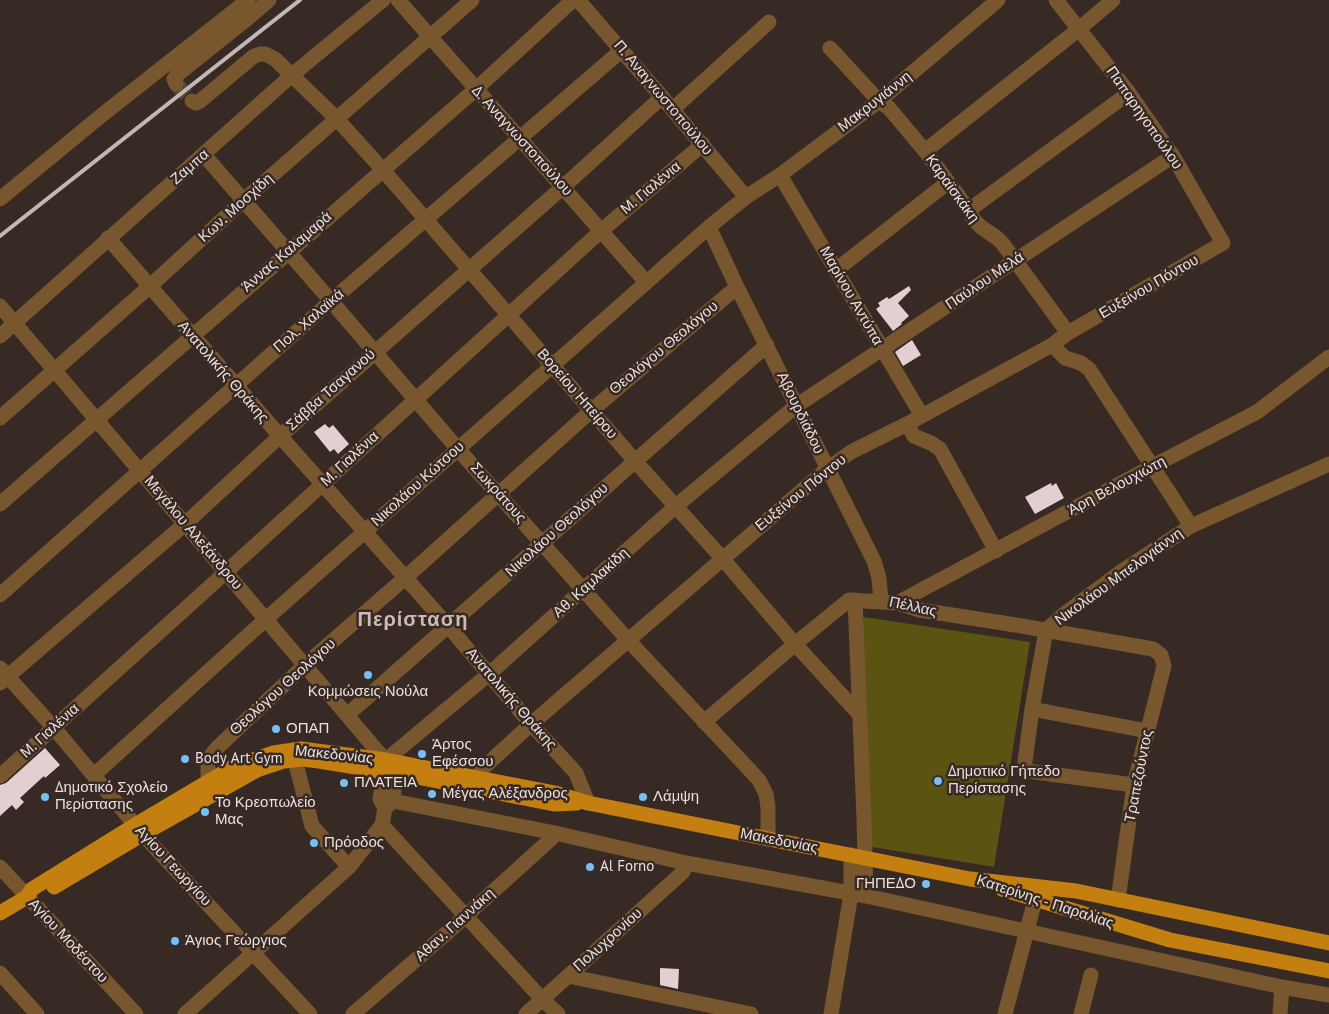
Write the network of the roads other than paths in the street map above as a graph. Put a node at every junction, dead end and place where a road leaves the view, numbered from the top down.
1 (248, 0) edge
2 (269, 0) edge
3 (383, 0) edge
4 (398, 0) edge
5 (472, 0) edge
6 (573, 0) edge
7 (578, 0) edge
8 (998, 0) edge
9 (1056, 0) edge
10 (1113, 0) edge
11 (769, 22) dead end
12 (1079, 29) junction
13 (430, 36) junction
14 (830, 48) dead end
15 (622, 50) junction
16 (292, 75) junction
17 (176, 84) dead end
18 (476, 89) junction
19 (1128, 93) junction
20 (662, 97) junction
21 (192, 101) dead end
22 (879, 101) junction
23 (673, 109) junction
24 (337, 119) junction
25 (519, 139) junction
26 (703, 144) junction
27 (925, 151) junction
28 (204, 155) junction
29 (1173, 156) junction
30 (382, 169) junction
31 (780, 176) junction
32 (947, 183) junction
33 (563, 187) junction
34 (746, 197) junction
35 (0, 199) edge
36 (244, 200) junction
37 (969, 210) junction
38 (426, 219) junction
39 (709, 227) junction
40 (601, 231) junction
41 (108, 238) junction
42 (1223, 243) joint
43 (288, 251) junction
44 (1016, 261) junction
45 (469, 270) junction
46 (836, 270) junction
47 (646, 282) junction
48 (149, 287) junction
49 (737, 287) junction
50 (331, 301) junction
51 (0, 306) edge
52 (508, 316) junction
53 (15, 323) junction
54 (1068, 333) junction
55 (0, 336) edge
56 (191, 336) junction
57 (767, 345) junction
58 (1052, 345) junction
59 (882, 350) junction
60 (374, 352) junction
61 (1329, 357) edge
62 (552, 365) junction
63 (54, 369) junction
64 (236, 385) junction
65 (416, 399) junction
66 (796, 406) junction
67 (592, 410) junction
68 (922, 416) junction
69 (0, 418) edge
70 (96, 419) junction
71 (907, 424) junction
72 (280, 436) junction
73 (457, 448) junction
74 (635, 461) junction
75 (1329, 464) edge
76 (1153, 466) junction
77 (827, 469) junction
78 (140, 471) junction
79 (323, 484) junction
80 (498, 494) junction
81 (0, 504) edge
82 (676, 506) junction
83 (185, 524) junction
84 (1191, 526) junction
85 (364, 532) junction
86 (543, 542) junction
87 (996, 551) junction
88 (722, 558) junction
89 (226, 572) junction
90 (406, 578) junction
91 (584, 589) junction
92 (0, 595) edge
93 (855, 600) junction
94 (881, 601) junction
95 (897, 603) junction
96 (266, 619) junction
97 (448, 627) junction
98 (1046, 630) junction
99 (628, 640) junction
100 (795, 644) junction
101 (1161, 654) joint
102 (305, 665) junction
103 (489, 674) junction
104 (2, 676) edge
105 (1032, 709) junction
106 (860, 714) junction
107 (348, 715) junction
108 (704, 722) junction
109 (531, 724) junction
110 (54, 728) junction
111 (1147, 731) junction
112 (297, 768) dead end
113 (389, 768) junction
114 (94, 775) junction
115 (0, 776) edge
116 (478, 778) junction
117 (208, 782) junction
118 (1134, 785) junction
119 (588, 803) junction
120 (389, 805) junction
121 (382, 826) junction
122 (139, 830) junction
123 (555, 833) junction
124 (768, 838) junction
125 (857, 856) junction
126 (686, 863) junction
127 (0, 867) edge
128 (349, 867) junction
129 (970, 878) junction
130 (858, 895) junction
131 (27, 897) junction
132 (1035, 900) junction
133 (1118, 900) junction
134 (0, 913) edge
135 (466, 915) junction
136 (1027, 931) junction
137 (1329, 943) edge
138 (253, 952) junction
139 (1329, 971) edge
140 (0, 973) edge
141 (1090, 975) dead end
142 (568, 976) junction
143 (1282, 987) junction
144 (1329, 995) edge
145 (542, 999) junction
146 (1278, 1013) edge
147 (37, 1014) edge
148 (136, 1014) edge
149 (185, 1014) edge
150 (310, 1014) edge
151 (353, 1014) edge
152 (526, 1014) edge
153 (558, 1014) edge
154 (750, 1014) edge
155 (831, 1014) edge
156 (1006, 1014) edge
157 (1081, 1014) edge

1 - 35 street
2 - 17 street
3 - 16 street, Ζαμπα
4 - 13 street, Δ. Αναγνωστοπούλου
5 - 13 street, Κων. Μοσχίδη
6 - 18 street, Άννας Καλαμαρά
7 - 15 street, Π. Αναγνωστοπούλου
8 - 22 street, Μακρυγιάννη
9 - 12 street, Παπαρηγοπούλου
10 - 12 street
11 - 23 street
12 - 19 street, Παπαρηγοπούλου
12 - 27 street
13 - 18 street, Δ. Αναγνωστοπούλου
13 - 24 street, Κων. Μοσχίδη
14 - 22 street, Καραϊσκάκη
15 - 20 street, Π. Αναγνωστοπούλου
15 - 25 street, Πολ. Χαλαϊκά
16 - 21 street, Βορείου Ηπείρου
16 - 24 street, Βορείου Ηπείρου
16 - 28 street, Ζαμπα
18 - 25 street, Δ. Αναγνωστοπούλου
18 - 30 street, Άννας Καλαμαρά
19 - 29 street, Παπαρηγοπούλου
19 - 37 street
20 - 23 street, Π. Αναγνωστοπούλου
20 - 33 street, Σάββα Τσαγανού
22 - 27 street, Καραϊσκάκη
22 - 31 street, Μακρυγιάννη
23 - 26 street, Π. Αναγνωστοπούλου
24 - 30 street, Βορείου Ηπείρου
24 - 36 street, Κων. Μοσχίδη
25 - 33 street, Δ. Αναγνωστοπούλου
25 - 38 street, Πολ. Χαλαϊκά
26 - 34 street, Π. Αναγνωστοπούλου
26 - 40 street, Μ. Γιαλένια
27 - 32 street, Καραϊσκάκη
28 - 36 street, Σωκράτους
28 - 41 street, Ζαμπα
29 - 42 street, Παπαρηγοπούλου
29 - 44 street, Παύλου Μελά
30 - 38 street, Βορείου Ηπείρου
30 - 43 street, Άννας Καλαμαρά
31 - 34 street, Μακρυγιάννη
31 - 46 street, Μαρίνου Αντύπα
32 - 37 street, Καραϊσκάκη
32 - 46 street
33 - 40 street, Δ. Αναγνωστοπούλου
33 - 45 street, Σάββα Τσαγανού
34 - 39 street, Νικολάου Κώτσου
36 - 43 street, Σωκράτους
36 - 48 street, Κων. Μοσχίδη
37 - 44 street, Καραϊσκάκη
38 - 45 street, Βορείου Ηπείρου
38 - 50 street, Πολ. Χαλαϊκά
39 - 47 street, Νικολάου Κώτσου
39 - 49 street, Αβουρδιάδου
40 - 47 street, Δ. Αναγνωστοπούλου
40 - 52 street, Μ. Γιαλένια
41 - 48 street, Ανατολικής Θράκης
41 - 53 street, Ζαμπα
42 - 54 street, Ευξείνου Πόντου
43 - 50 street, Σωκράτους
43 - 56 street, Άννας Καλαμαρά
44 - 54 street, Καραϊσκάκη
44 - 59 street, Παύλου Μελά
45 - 52 street, Βορείου Ηπείρου
45 - 60 street, Σάββα Τσαγανού
46 - 59 street, Μαρίνου Αντύπα
47 - 62 street, Νικολάου Κώτσου
48 - 56 street, Ανατολικής Θράκης
48 - 63 street, Κων. Μοσχίδη
49 - 57 street, Αβουρδιάδου
49 - 67 street, Θεολόγου Θεολόγου
50 - 60 street, Σωκράτους
50 - 64 street, Πολ. Χαλαϊκά
51 - 53 street, Μεγάλου Αλεξάνδρου
52 - 62 street, Βορείου Ηπείρου
52 - 65 street, Μ. Γιαλένια
53 - 55 street, Ζαμπα
53 - 63 street, Μεγάλου Αλεξάνδρου
54 - 58 street, Ευξείνου Πόντου
56 - 64 street, Ανατολικής Θράκης
56 - 70 street, Άννας Καλαμαρά
57 - 66 street, Αβουρδιάδου
57 - 74 street, Νικολάου Θεολόγου
58 - 68 street, Ευξείνου Πόντου
58 - 76 street
59 - 66 street, Παύλου Μελά
59 - 68 street, Μαρίνου Αντύπα
60 - 65 street, Σωκράτους
60 - 72 street, Σάββα Τσαγανού
61 - 76 street, Άρη Βελουχιώτη
62 - 67 street, Βορείου Ηπείρου
62 - 73 street, Νικολάου Κώτσου
63 - 69 street, Κων. Μοσχίδη
63 - 70 street, Μεγάλου Αλεξάνδρου
64 - 72 street, Ανατολικής Θράκης
64 - 78 street, Πολ. Χαλαϊκά
65 - 73 street, Σωκράτους
65 - 79 street, Μ. Γιαλένια
66 - 77 street, Αβουρδιάδου
66 - 82 street, Αθ. Καμλακίδη
67 - 74 street, Βορείου Ηπείρου
67 - 80 street, Θεολόγου Θεολόγου
68 - 71 street, Ευξείνου Πόντου
70 - 78 street, Μεγάλου Αλεξάνδρου
70 - 81 street, Άννας Καλαμαρά
71 - 77 street, Ευξείνου Πόντου
71 - 87 street
72 - 79 street, Ανατολικής Θράκης
72 - 83 street, Σάββα Τσαγανού
73 - 80 street, Σωκράτους
73 - 85 street, Νικολάου Κώτσου
74 - 82 street, Βορείου Ηπείρου
74 - 86 street, Νικολάου Θεολόγου
75 - 84 street, Νικολάου Μπελογιάννη
76 - 84 street
76 - 87 street, Άρη Βελουχιώτη
77 - 88 street, Ευξείνου Πόντου
77 - 94 street, Αβουρδιάδου
78 - 83 street, Μεγάλου Αλεξάνδρου
78 - 92 street, Πολ. Χαλαϊκά
79 - 85 street, Ανατολικής Θράκης
79 - 89 street, Μ. Γιαλένια
80 - 86 street, Σωκράτους
80 - 90 street, Θεολόγου Θεολόγου
82 - 88 street, Βορείου Ηπείρου
82 - 91 street, Αθ. Καμλακίδη
83 - 89 street, Μεγάλου Αλεξάνδρου
83 - 104 street, Σάββα Τσαγανού
84 - 98 street, Νικολάου Μπελογιάννη
85 - 90 street, Ανατολικής Θράκης
85 - 96 street, Νικολάου Κώτσου
86 - 91 street, Σωκράτους
86 - 97 street, Νικολάου Θεολόγου
87 - 95 street, Άρη Βελουχιώτη
88 - 99 street, Ευξείνου Πόντου
88 - 100 street, Βορείου Ηπείρου
89 - 96 street, Μεγάλου Αλεξάνδρου
89 - 110 street, Μ. Γιαλένια
90 - 97 street, Ανατολικής Θράκης
90 - 102 street, Θεολόγου Θεολόγου
91 - 99 street, Σωκράτους
91 - 103 street, Αθ. Καμλακίδη
93 - 94 street, Πέλλας
93 - 100 street
93 - 106 street
94 - 95 street, Πέλλας
95 - 98 street, Πέλλας
96 - 102 street, Μεγάλου Αλεξάνδρου
96 - 114 street, Νικολάου Κώτσου
97 - 103 street, Ανατολικής Θράκης
97 - 107 street, Νικολάου Θεολόγου
98 - 101 street, Πέλλας
98 - 105 street
99 - 108 street, Σωκράτους
99 - 109 street, Ευξείνου Πόντου
100 - 106 street, Βορείου Ηπείρου
100 - 108 street
101 - 111 street, Τραπεζούντος
102 - 107 street, Μεγάλου Αλεξάνδρου
102 - 117 street, Θεολόγου Θεολόγου
103 - 109 street, Ανατολικής Θράκης
103 - 113 street, Αθ. Καμλακίδη
104 - 110 street, Αγίου Γεωργίου
105 - 111 street
105 - 118 street
106 - 125 street
107 - 113 street, Μεγάλου Αλεξάνδρου
108 - 124 street, Σωκράτους
109 - 116 street, Ευξείνου Πόντου
109 - 119 street, Ανατολικής Θράκης
110 - 114 street, Αγίου Γεωργίου
110 - 115 street, Μ. Γιαλένια
111 - 118 street, Τραπεζούντος
112 - 128 street
113 - 116 main road, Μακεδονίας
113 - 117 main road, Μακεδονίας
113 - 119 main road, Μακεδονίας
113 - 120 street
113 - 122 main road, Μακεδονίας
114 - 122 street, Αγίου Γεωργίου
116 - 119 main road, Μακεδονίας
117 - 122 main road, Μακεδονίας
118 - 133 street, Τραπεζούντος
119 - 124 main road, Μακεδονίας
120 - 121 street
120 - 123 street
121 - 128 street
121 - 135 street
122 - 131 main road, Μακεδονίας
122 - 138 street, Αγίου Γεωργίου
123 - 126 street
123 - 135 street, Αθαν. Γιαννάκη
124 - 125 main road, Μακεδονίας
125 - 129 main road, Μακεδονίας
125 - 130 street
126 - 130 street
126 - 142 street, Πολυχρονίου
127 - 131 street, Αγίου Μοδέστου
128 - 138 street
129 - 132 main road, Κατερίνης - Παραλίας
129 - 133 main road, Κατερίνης - Παραλίας
130 - 136 street
130 - 155 street
131 - 134 main road, Μακεδονίας
131 - 148 street, Αγίου Μοδέστου
132 - 136 street
132 - 139 main road, Κατερίνης - Παραλίας
133 - 137 main road, Κατερίνης - Παραλίας
135 - 145 street
135 - 151 street, Αθαν. Γιαννάκη
136 - 143 street
136 - 156 street
138 - 149 street
138 - 150 street, Αγίου Γεωργίου
140 - 147 street
141 - 157 street
142 - 145 street, Πολυχρονίου
142 - 154 street
143 - 144 street
143 - 146 street
145 - 152 street, Πολυχρονίου
145 - 153 street

